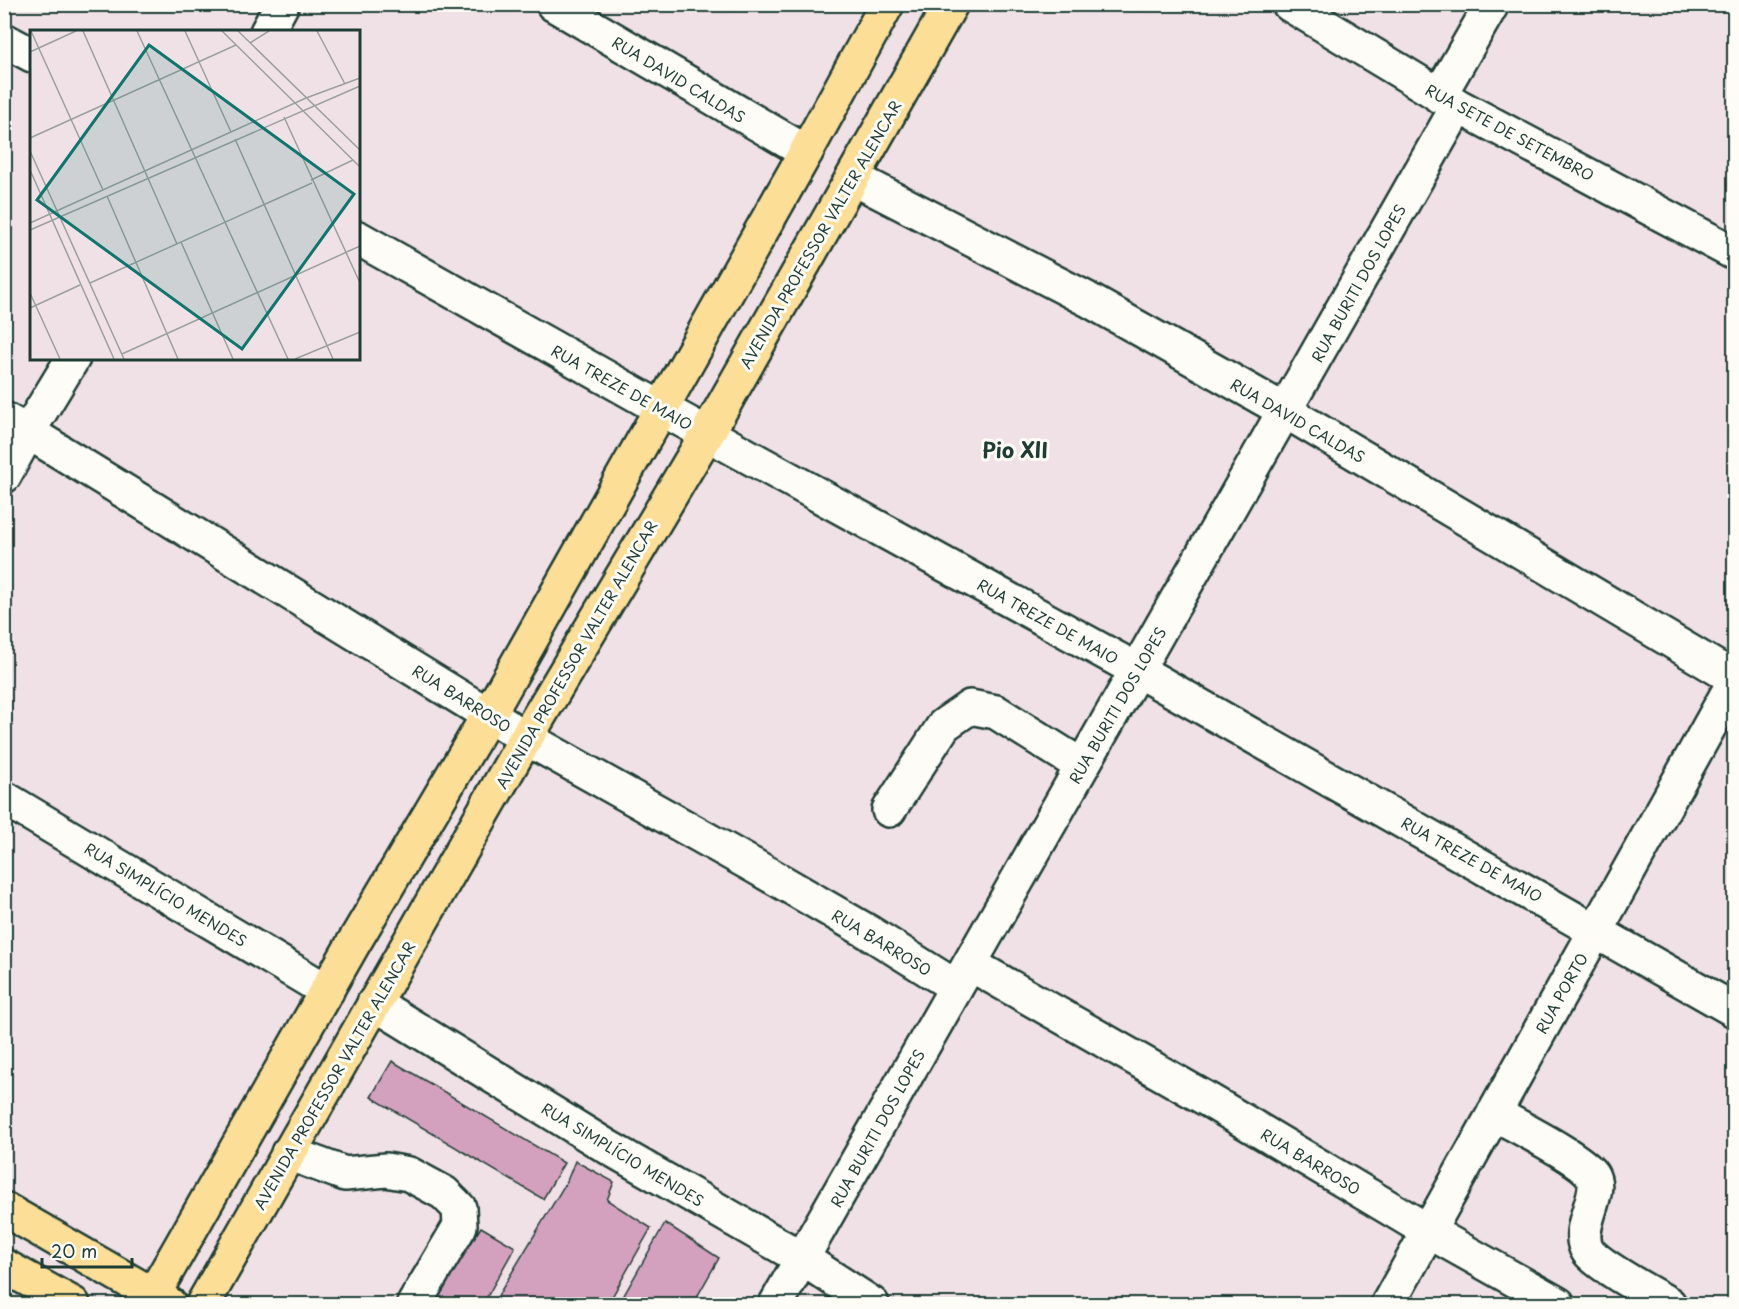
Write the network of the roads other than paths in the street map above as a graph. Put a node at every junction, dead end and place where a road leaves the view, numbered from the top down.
1 (282, 4) edge
2 (553, 4) edge
3 (887, 4) edge
4 (951, 4) edge
5 (1289, 4) edge
6 (1492, 4) edge
7 (268, 30) edge
8 (4, 40) edge
9 (30, 54) edge
10 (1448, 101) junction
11 (806, 152) junction
12 (853, 178) junction
13 (360, 239) edge
14 (1734, 253) edge
15 (71, 360) edge
16 (662, 409) junction
17 (1286, 411) junction
18 (16, 425) edge
19 (706, 434) junction
20 (4, 476) edge
21 (1137, 670) junction
22 (1734, 680) edge
23 (489, 714) junction
24 (526, 738) junction
25 (1082, 766) junction
26 (4, 798) edge
27 (889, 810) dead end
28 (1596, 930) junction
29 (353, 944) junction
30 (397, 965) junction
31 (963, 975) junction
32 (327, 991) junction
33 (374, 1003) junction
34 (1734, 1010) edge
35 (1494, 1113) junction
36 (288, 1153) junction
37 (4, 1209) edge
38 (1428, 1232) junction
39 (803, 1259) junction
40 (4, 1266) edge
41 (157, 1302) edge
42 (73, 1305) edge
43 (203, 1305) edge
44 (414, 1305) edge
45 (776, 1305) edge
46 (872, 1305) edge
47 (1388, 1305) edge
48 (1558, 1305) edge
49 (1669, 1305) edge

1 - 7 street
2 - 11 street, RUA DAVID CALDAS
3 - 11 main road
4 - 12 main road, AVENIDA PROFESSOR VALTER ALENCAR
5 - 10 street, RUA SETE DE SETEMBRO
6 - 10 street, RUA BURITI DOS LOPES
8 - 9 street
10 - 14 street, RUA SETE DE SETEMBRO
10 - 17 street, RUA BURITI DOS LOPES
11 - 16 main road
12 - 17 street, RUA DAVID CALDAS
12 - 19 main road, AVENIDA PROFESSOR VALTER ALENCAR
13 - 16 street, RUA TREZE DE MAIO
15 - 18 street
16 - 19 street, RUA TREZE DE MAIO
16 - 23 main road
17 - 21 street, RUA BURITI DOS LOPES
17 - 22 street, RUA DAVID CALDAS
18 - 20 street
18 - 23 street, RUA BARROSO
19 - 21 street, RUA TREZE DE MAIO
19 - 24 main road, AVENIDA PROFESSOR VALTER ALENCAR
21 - 25 street, RUA BURITI DOS LOPES
21 - 28 street, RUA TREZE DE MAIO
22 - 28 street, RUA PORTO
23 - 24 street, RUA BARROSO
23 - 29 main road
24 - 30 main road, AVENIDA PROFESSOR VALTER ALENCAR
24 - 31 street, RUA BARROSO
25 - 27 street
25 - 31 street, RUA BURITI DOS LOPES
26 - 32 street, RUA SIMPLÍCIO MENDES
28 - 34 street, RUA TREZE DE MAIO
28 - 35 street, RUA PORTO
29 - 30 main road
29 - 32 main road
30 - 33 main road, AVENIDA PROFESSOR VALTER ALENCAR
31 - 38 street, RUA BARROSO
31 - 39 street, RUA BURITI DOS LOPES
32 - 41 main road
33 - 36 main road, AVENIDA PROFESSOR VALTER ALENCAR
33 - 39 street, RUA SIMPLÍCIO MENDES
35 - 38 street, RUA PORTO
35 - 49 street
36 - 43 main road, AVENIDA PROFESSOR VALTER ALENCAR
36 - 44 street
37 - 41 main road
38 - 47 street, RUA PORTO
38 - 48 street, RUA BARROSO
39 - 45 street, RUA BURITI DOS LOPES
39 - 46 street, RUA SIMPLÍCIO MENDES
40 - 42 main road

